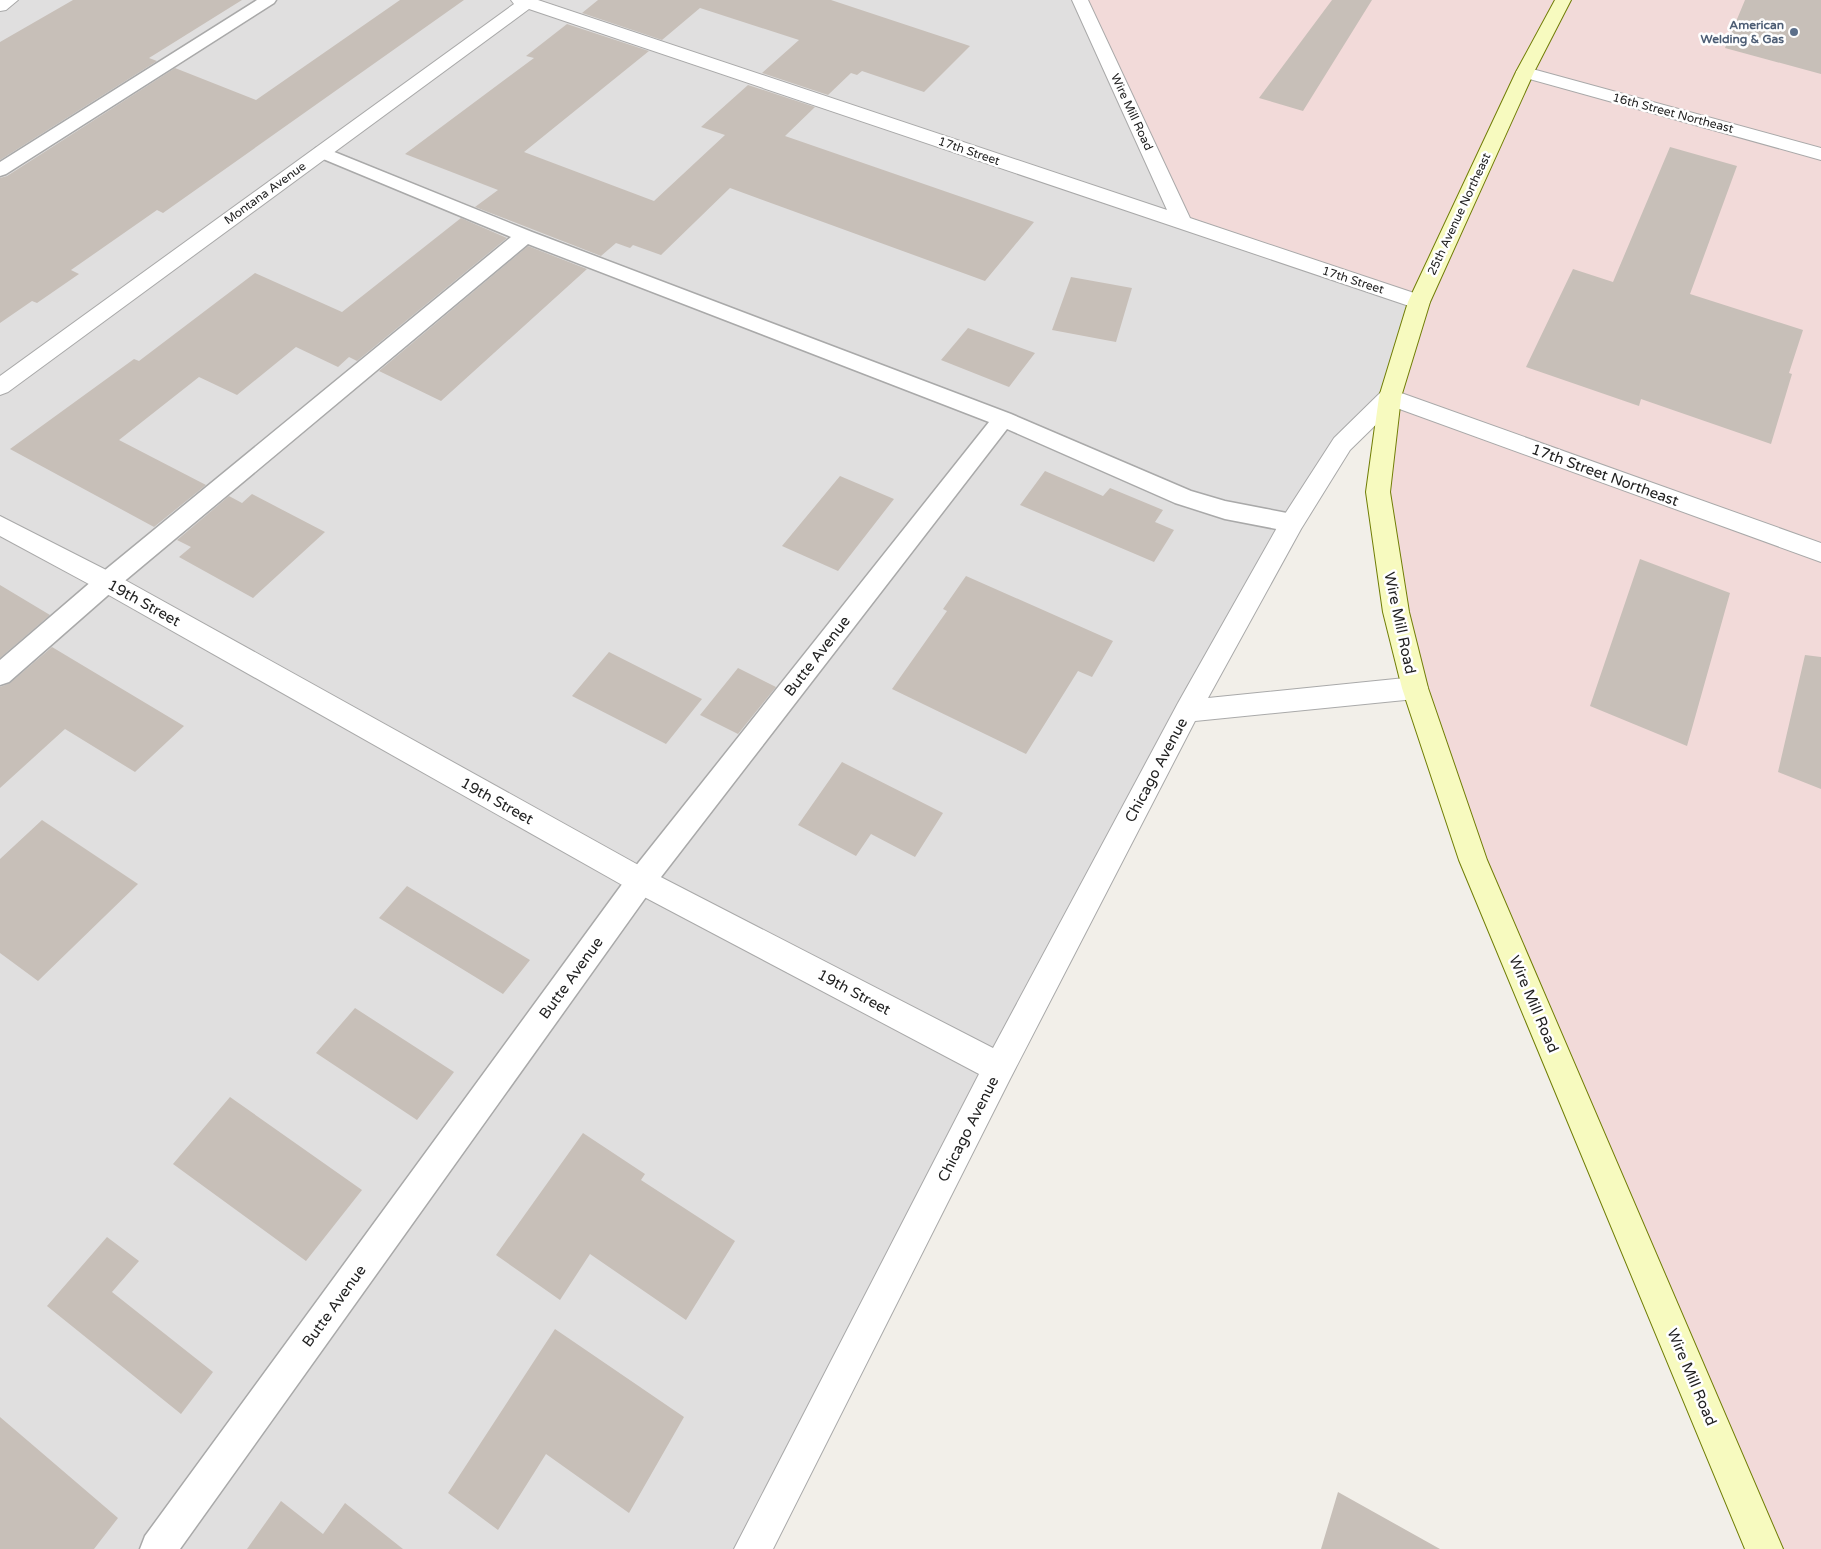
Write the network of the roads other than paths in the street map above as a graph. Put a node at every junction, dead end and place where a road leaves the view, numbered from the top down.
1 (10, 0) edge
2 (268, 0) edge
3 (1080, 0) edge
4 (1563, 0) edge
5 (525, 1) edge
6 (0, 6) edge
7 (1525, 72) junction
8 (322, 152) junction
9 (1821, 154) edge
10 (0, 170) edge
11 (1183, 224) junction
12 (525, 236) junction
13 (1419, 302) junction
14 (0, 387) edge
15 (1390, 396) junction
16 (1002, 419) junction
17 (1383, 439) joint
18 (1292, 523) junction
19 (0, 525) edge
20 (1821, 553) edge
21 (107, 582) junction
22 (0, 675) edge
23 (1414, 688) junction
24 (1187, 712) junction
25 (641, 881) junction
26 (999, 1068) junction
27 (158, 1549) edge
28 (753, 1549) edge
29 (1764, 1549) edge

1 - 6 street
2 - 10 lane
3 - 11 street, Wire Mill Road
4 - 7 street, 25th Avenue Northeast
5 - 8 street, Montana Avenue
5 - 11 street, 17th Street
7 - 9 street, 16th Street Northeast
7 - 13 street, 25th Avenue Northeast
8 - 12 lane
8 - 14 street, Montana Avenue
11 - 13 street, 17th Street
12 - 16 lane
12 - 21 lane
13 - 15 street, 25th Avenue Northeast
15 - 17 street, 25th Avenue Northeast
15 - 18 street, Chicago Avenue
15 - 20 street, 17th Street Northeast
16 - 18 lane
16 - 25 lane, Butte Avenue
17 - 23 street, Wire Mill Road
18 - 24 street, Chicago Avenue
19 - 21 street, 19th Street
21 - 22 lane
21 - 25 street, 19th Street
23 - 24 street, Chicago Avenue
23 - 29 street, Wire Mill Road
24 - 26 street, Chicago Avenue
25 - 26 street, 19th Street
25 - 27 lane, Butte Avenue
26 - 28 street, Chicago Avenue

